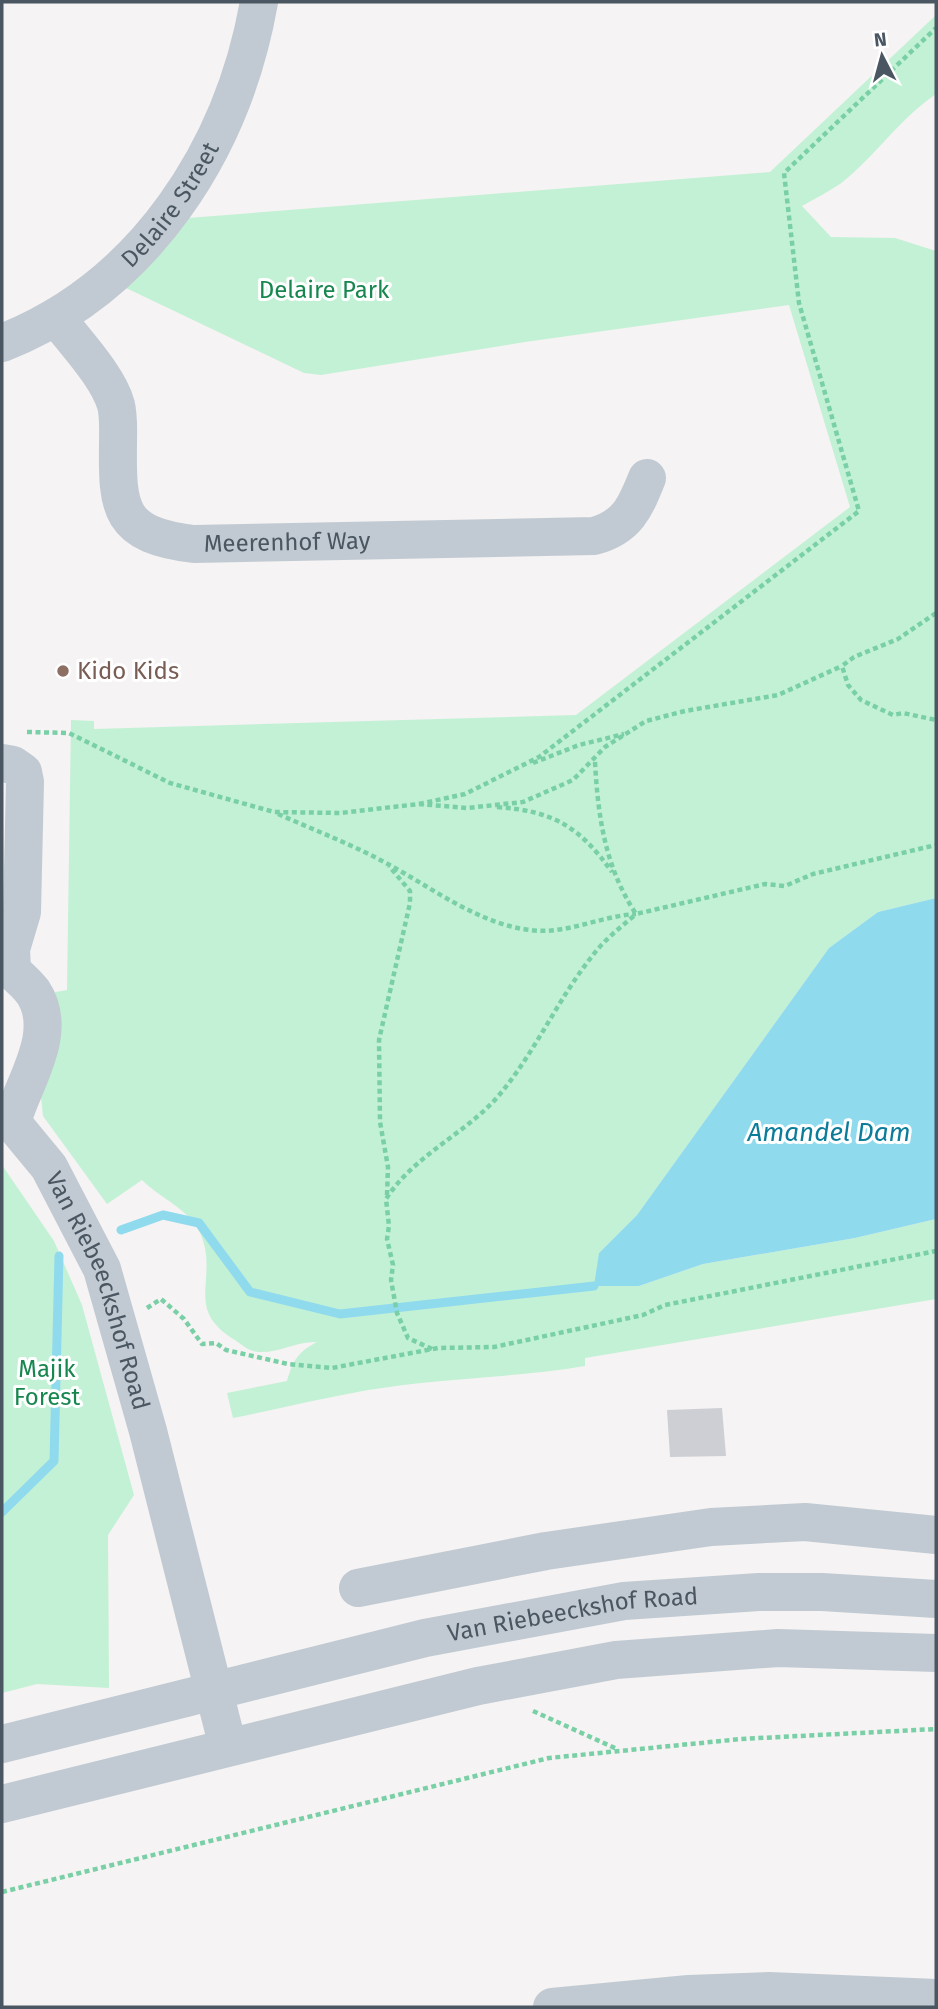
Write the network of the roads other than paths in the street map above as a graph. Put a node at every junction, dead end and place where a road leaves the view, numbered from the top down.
1 (259, 2) edge
2 (56, 317) junction
3 (2, 343) edge
4 (647, 478) dead end
5 (11, 748) edge
6 (7, 966) edge
7 (7, 1116) edge
8 (936, 1535) edge
9 (358, 1588) dead end
10 (936, 1599) edge
11 (936, 1653) edge
12 (215, 1691) junction
13 (2, 1744) edge
14 (228, 1747) junction
15 (2, 1804) edge
16 (936, 1998) edge
17 (552, 2007) edge

1 - 2 street, Delaire Street
2 - 3 street, Delaire Street
2 - 4 street, Meerenhof Way
5 - 6 street
6 - 7 street
7 - 12 street, Van Riebeeckshof Road
8 - 9 street
10 - 12 street, Van Riebeeckshof Road
11 - 14 street
12 - 13 street, Van Riebeeckshof Road
12 - 14 street, Van Riebeeckshof Road
14 - 15 street
16 - 17 street

